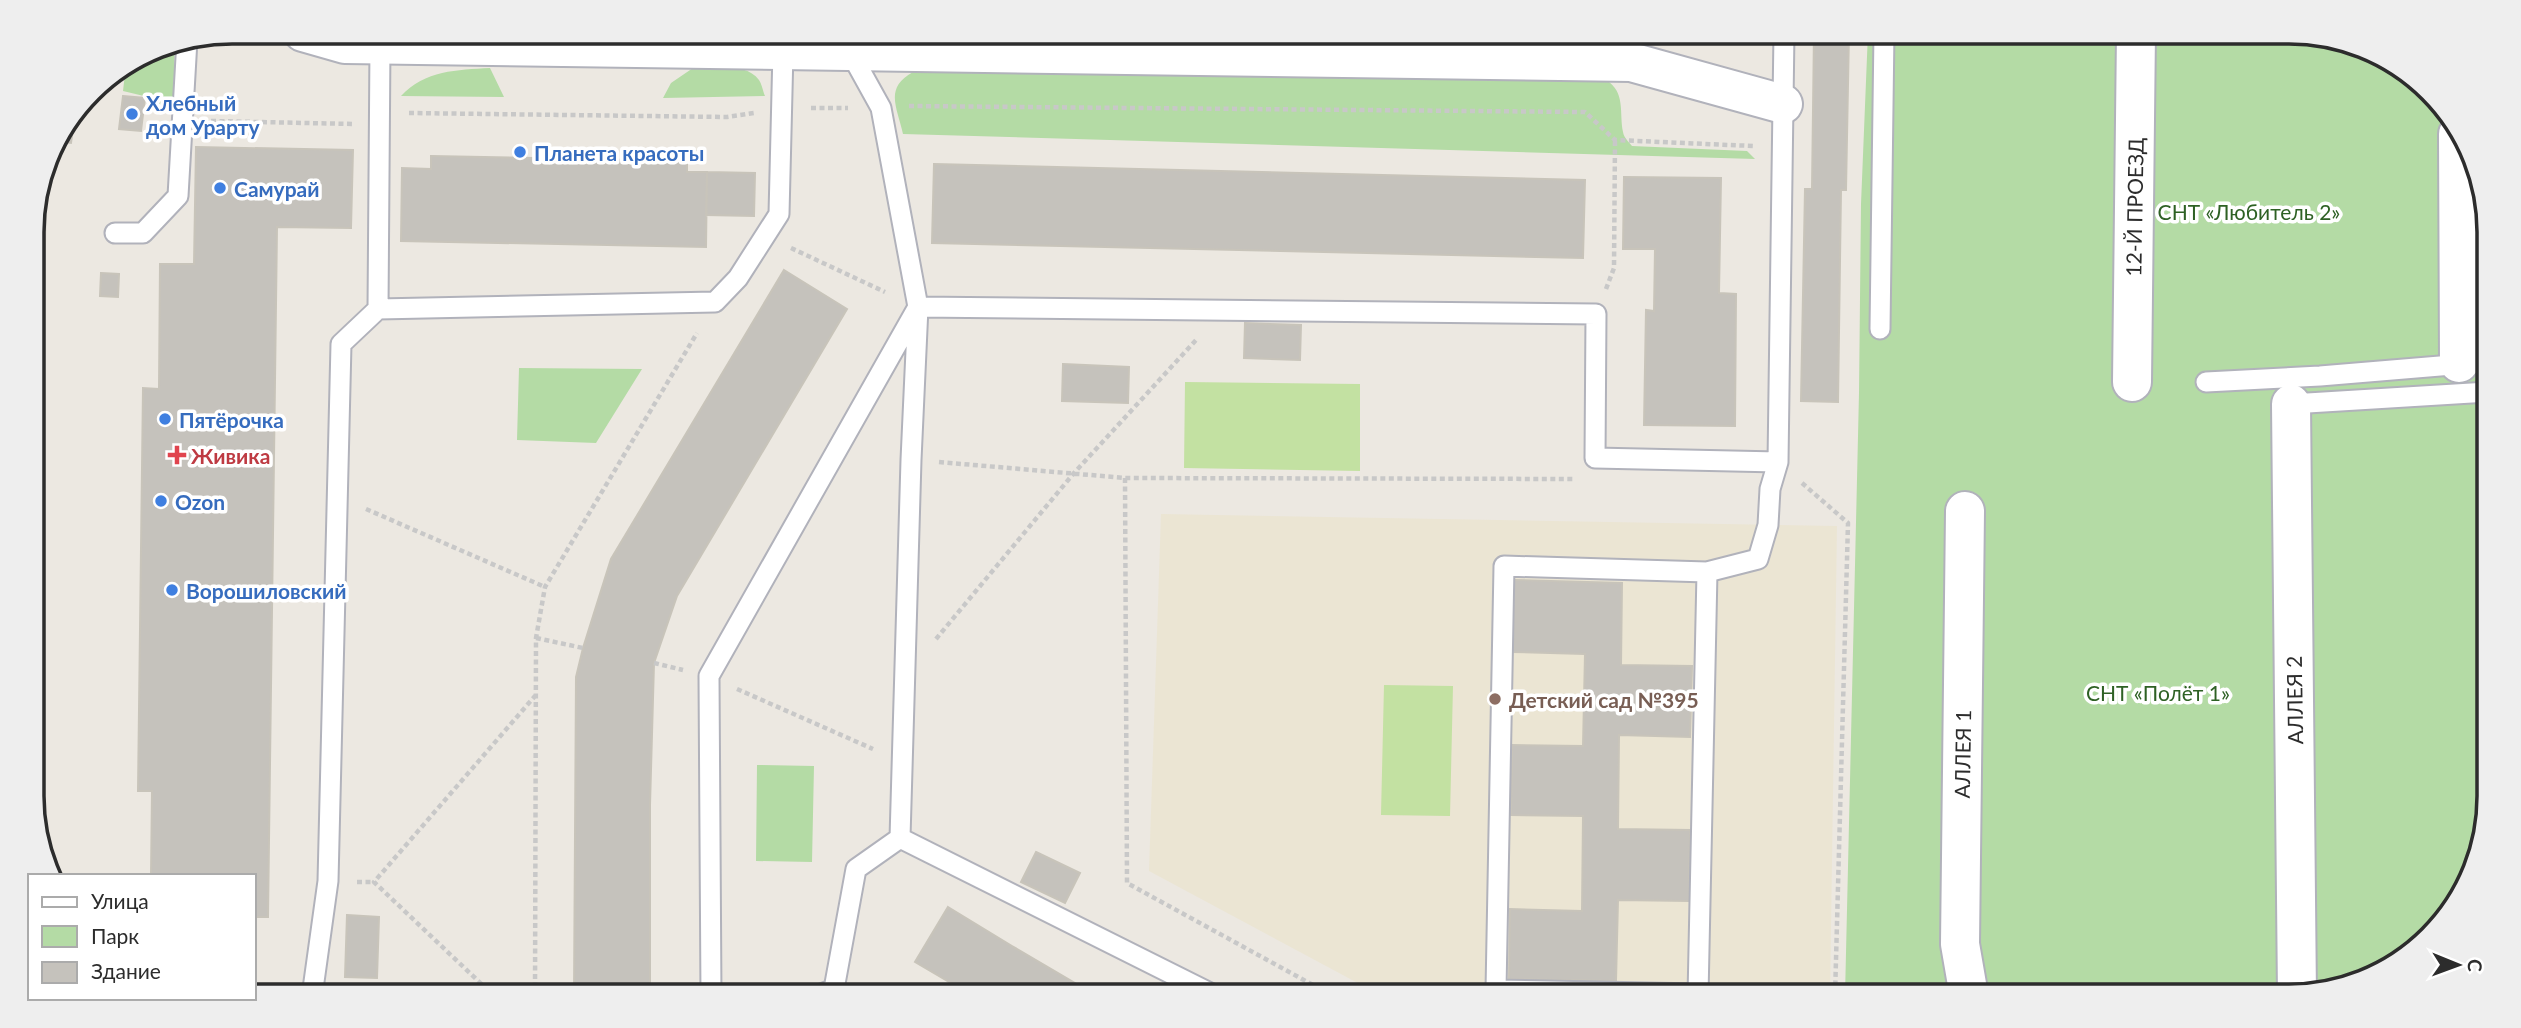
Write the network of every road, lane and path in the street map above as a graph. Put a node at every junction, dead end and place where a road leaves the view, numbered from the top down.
1 (345, 44) edge
2 (834, 44) edge
3 (849, 44) edge
4 (1189, 44) edge
5 (1784, 44) edge
6 (1884, 44) edge
7 (2136, 44) edge
8 (380, 45) junction
9 (1478, 46) edge
10 (186, 49) edge
11 (783, 51) junction
12 (1783, 104) junction
13 (782, 108) junction
14 (881, 108) junction
15 (380, 118) junction
16 (182, 120) junction
17 (1615, 141) junction
18 (1759, 151) dead end
19 (2459, 153) edge
20 (115, 233) dead end
21 (765, 236) junction
22 (715, 302) junction
23 (918, 307) junction
24 (378, 309) junction
25 (1224, 310) junction
26 (1596, 314) junction
27 (1880, 329) dead end
28 (2474, 363) edge
29 (2132, 382) dead end
30 (2206, 382) dead end
31 (2477, 394) edge
32 (2291, 404) joint
33 (911, 460) junction
34 (1779, 462) junction
35 (1074, 473) junction
36 (1125, 478) junction
37 (1575, 479) dead end
38 (338, 497) junction
39 (1965, 511) dead end
40 (1707, 572) junction
41 (545, 587) junction
42 (536, 638) junction
43 (583, 648) dead end
44 (654, 663) dead end
45 (709, 676) junction
46 (905, 677) junction
47 (536, 696) junction
48 (903, 762) junction
49 (900, 838) junction
50 (314, 984) edge
51 (481, 984) edge
52 (535, 984) edge
53 (711, 984) edge
54 (835, 984) edge
55 (1192, 984) edge
56 (1311, 984) edge
57 (1496, 984) edge
58 (1698, 984) edge
59 (1835, 984) edge
60 (1967, 984) edge
61 (2297, 984) edge

1 - 8 street
2 - 11 street
3 - 14 lane
4 - 9 street
5 - 12 lane
6 - 27 lane
7 - 29 street, 12-Й ПРОЕЗД
8 - 11 street
8 - 15 lane
9 - 12 street
10 - 16 lane
11 - 13 lane
12 - 34 lane
13 - 14 path
13 - 15 path
13 - 21 lane
14 - 17 path
14 - 23 lane
15 - 16 path
15 - 24 lane
16 - 20 lane
17 - 18 path
17 - 26 path
19 - 28 street
21 - 22 lane
21 - 23 path
22 - 24 lane
22 - 41 path
23 - 25 lane
23 - 33 lane
23 - 45 lane
24 - 38 lane
25 - 26 lane
25 - 35 path
26 - 34 lane
28 - 30 lane
31 - 32 lane
32 - 61 street, АЛЛЕЯ 2
33 - 35 path
33 - 46 lane
34 - 40 lane
34 - 59 path
35 - 36 path
35 - 46 path
36 - 37 path
36 - 56 path
38 - 41 path
38 - 50 lane
39 - 60 street, АЛЛЕЯ 1
40 - 57 lane
40 - 58 lane
41 - 42 path
42 - 43 path
42 - 47 path
44 - 45 path
45 - 48 path
45 - 53 lane
46 - 48 lane
47 - 51 path
47 - 52 path
48 - 49 lane
49 - 54 lane
49 - 55 lane

